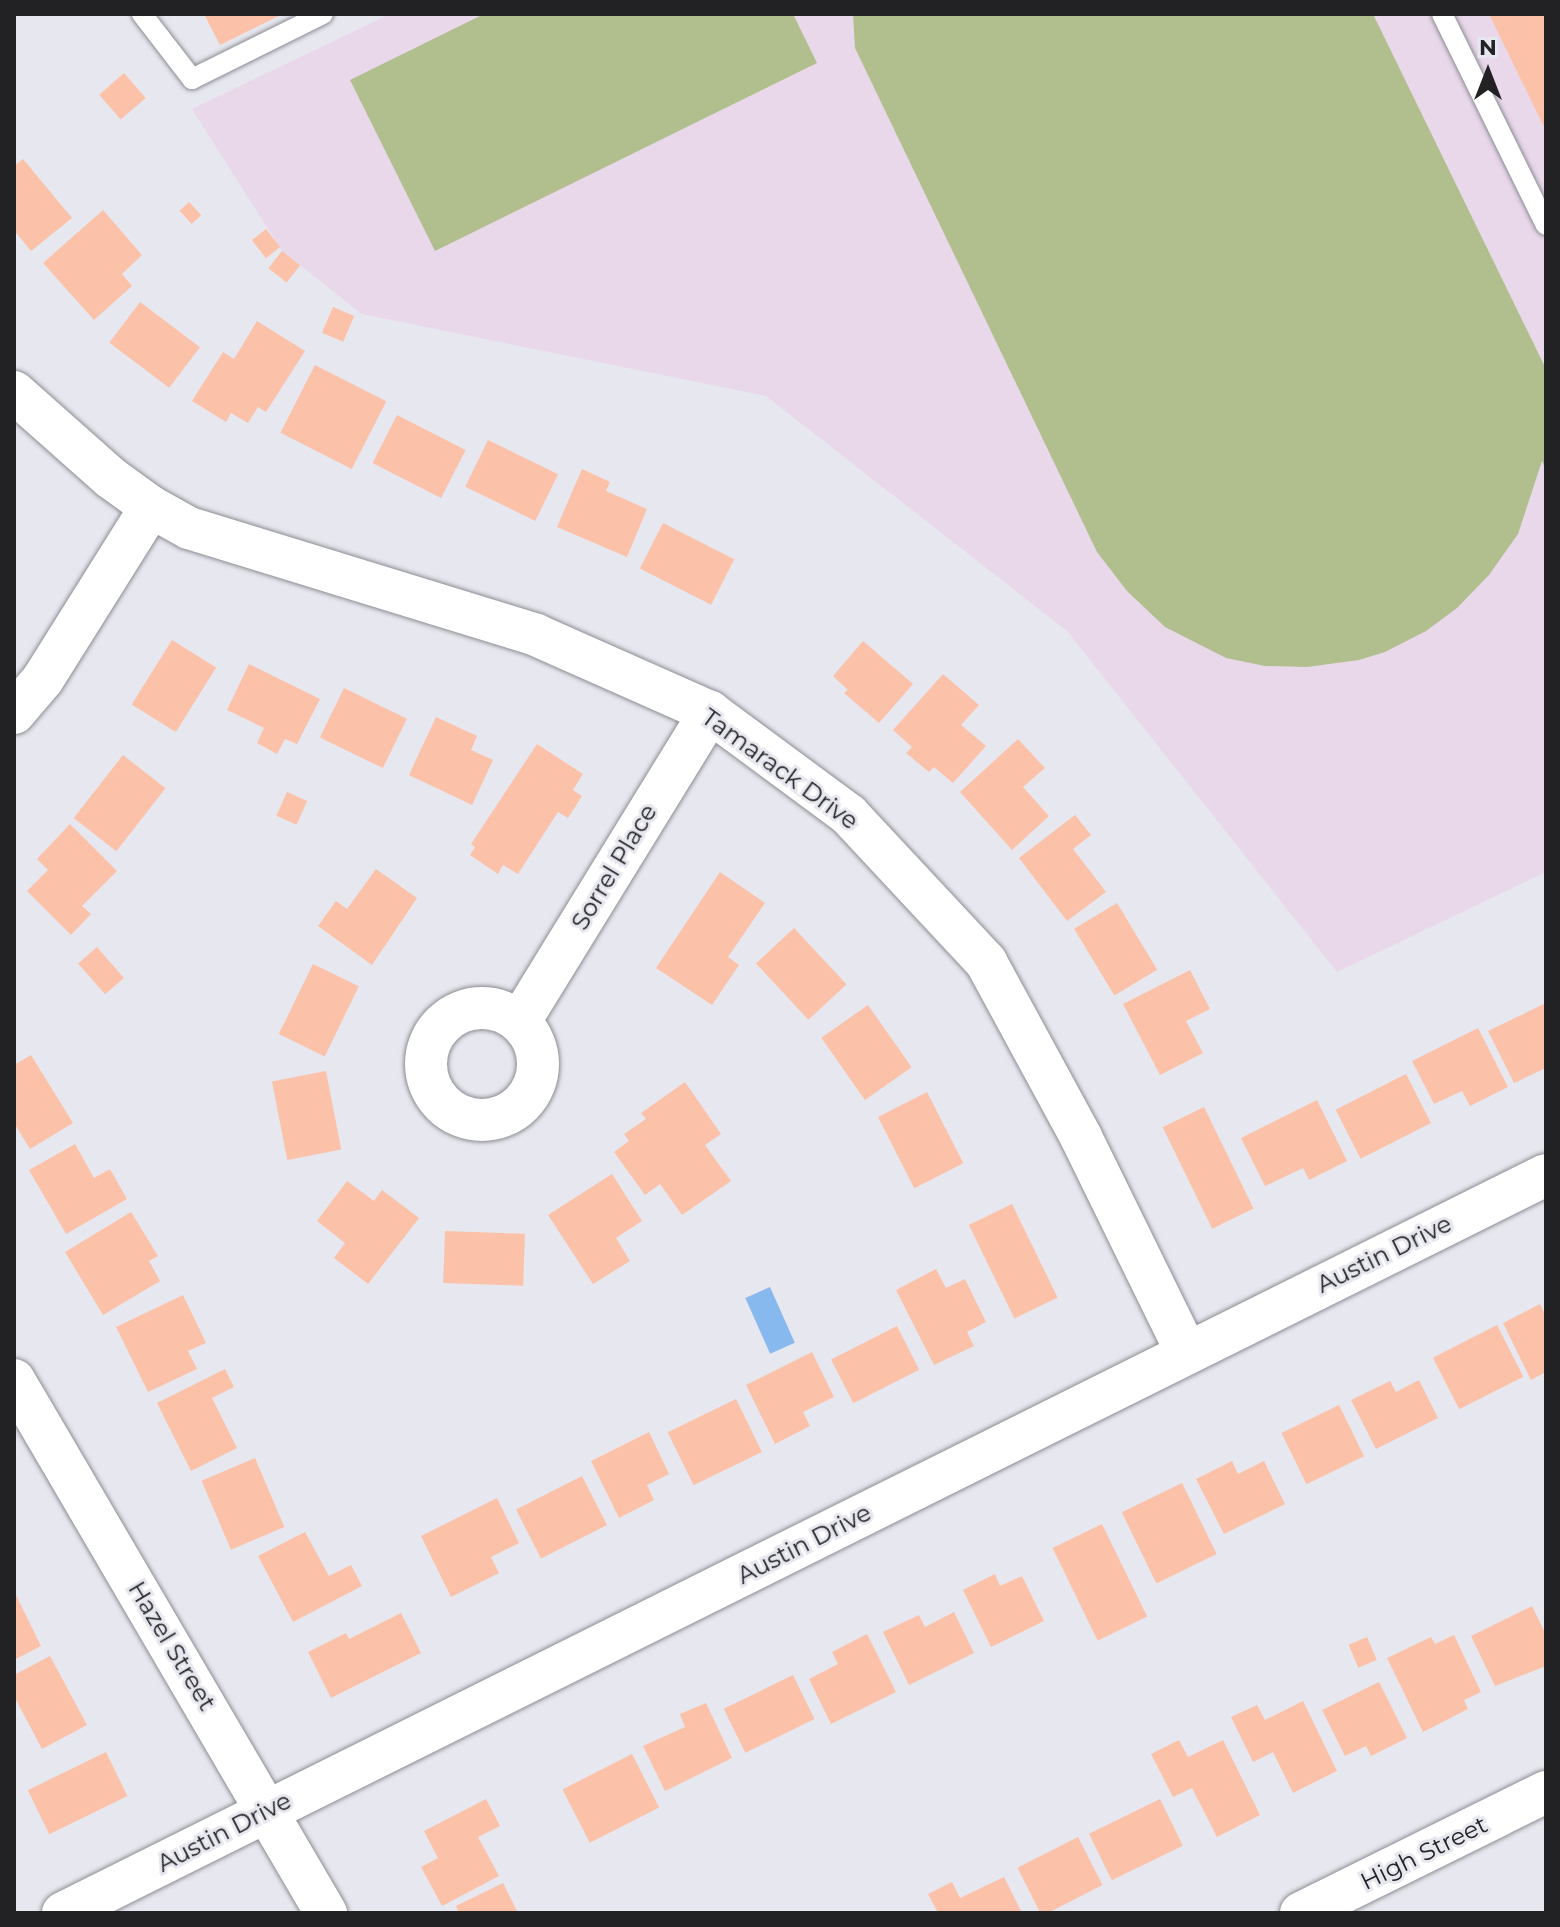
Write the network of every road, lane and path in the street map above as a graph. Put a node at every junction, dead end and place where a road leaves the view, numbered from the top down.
1 (142, 14) edge
2 (323, 14) edge
3 (1442, 14) edge
4 (1546, 225) edge
5 (14, 392) edge
6 (151, 507) junction
7 (710, 712) junction
8 (14, 713) edge
9 (520, 1021) dead end
10 (1546, 1175) edge
11 (1186, 1351) junction
12 (14, 1380) edge
13 (1546, 1792) edge
14 (269, 1810) junction
15 (63, 1913) edge
16 (326, 1913) edge
17 (1301, 1913) edge

1 - 2 lane
3 - 4 lane
5 - 6 street, Tamarack Drive
6 - 7 street, Tamarack Drive
6 - 8 street
7 - 9 street, Sorrel Place
7 - 11 street, Tamarack Drive
10 - 11 street, Austin Drive
11 - 14 street, Austin Drive
12 - 14 street, Hazel Street
13 - 17 street, High Street
14 - 15 street, Austin Drive
14 - 16 street, Hazel Street

